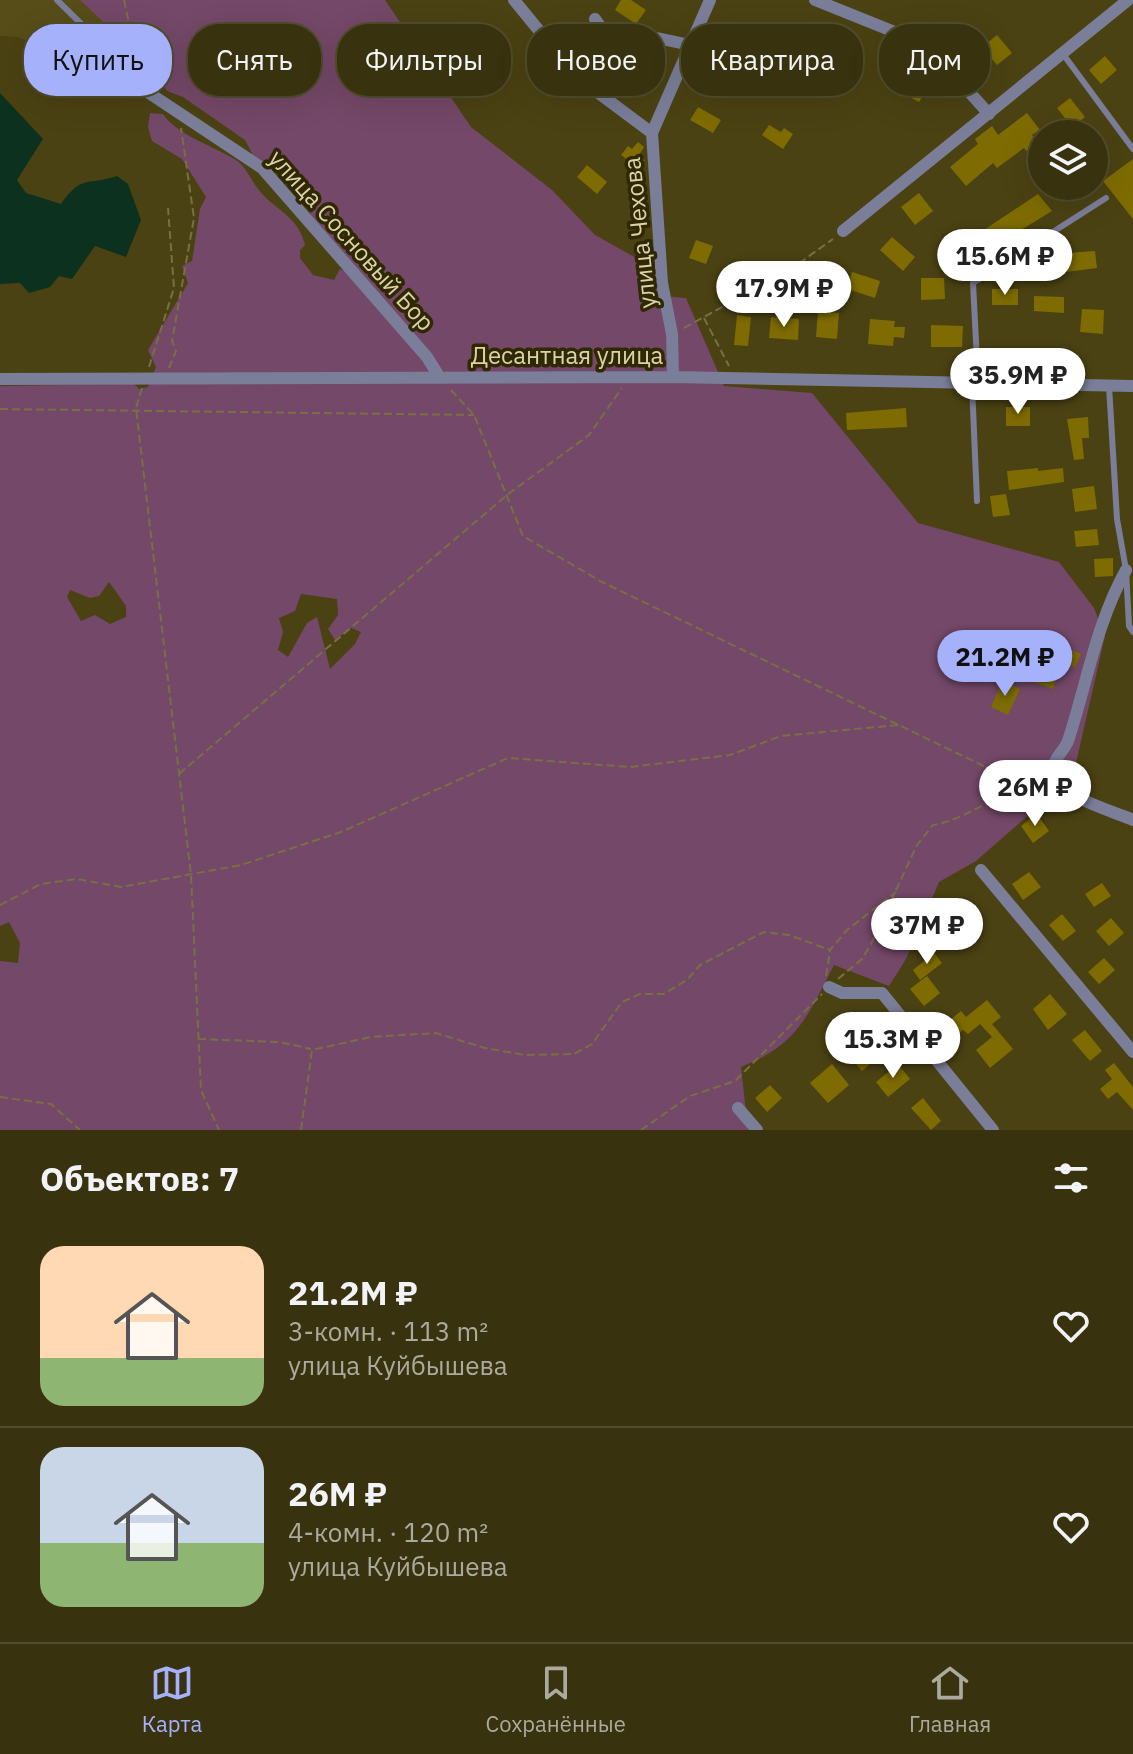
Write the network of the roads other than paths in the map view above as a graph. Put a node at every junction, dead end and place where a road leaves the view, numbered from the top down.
1 (57, 0) edge
2 (514, 0) edge
3 (710, 0) edge
4 (815, 0) edge
5 (1128, 0) edge
6 (595, 19) dead end
7 (81, 24) edge
8 (699, 24) edge
9 (681, 43) edge
10 (1063, 54) junction
11 (681, 66) edge
12 (154, 96) edge
13 (989, 114) junction
14 (652, 133) junction
15 (1133, 149) edge
16 (1103, 200) edge
17 (843, 231) road end
18 (1039, 357) dead end
19 (673, 377) junction
20 (440, 378) junction
21 (0, 379) edge
22 (975, 385) junction
23 (1040, 385) junction
24 (1109, 386) junction
25 (1133, 386) edge
26 (977, 501) dead end
27 (1126, 570) junction
28 (1133, 632) edge
29 (1133, 820) edge
30 (981, 870) dead end
31 (829, 987) road end
32 (1133, 1052) edge
33 (738, 1108) dead end
34 (757, 1130) edge
35 (993, 1130) edge

1 - 7 lane
2 - 14 street, улица Чехова
3 - 8 street
4 - 13 street
5 - 10 street
6 - 9 street
10 - 13 street
10 - 15 lane
11 - 14 street
12 - 20 street, улица Сосновый Бор
13 - 17 street
14 - 19 street, улица Чехова
16 - 22 lane
18 - 23 lane
19 - 20 street, Десантная улица
19 - 22 street, Десантная улица
20 - 21 street, Десантная улица
22 - 23 street, Десантная улица
22 - 26 lane
23 - 24 street, Десантная улица
24 - 25 street, Десантная улица
24 - 27 lane
27 - 28 lane
27 - 29 street
30 - 32 street
31 - 35 street
33 - 34 street

